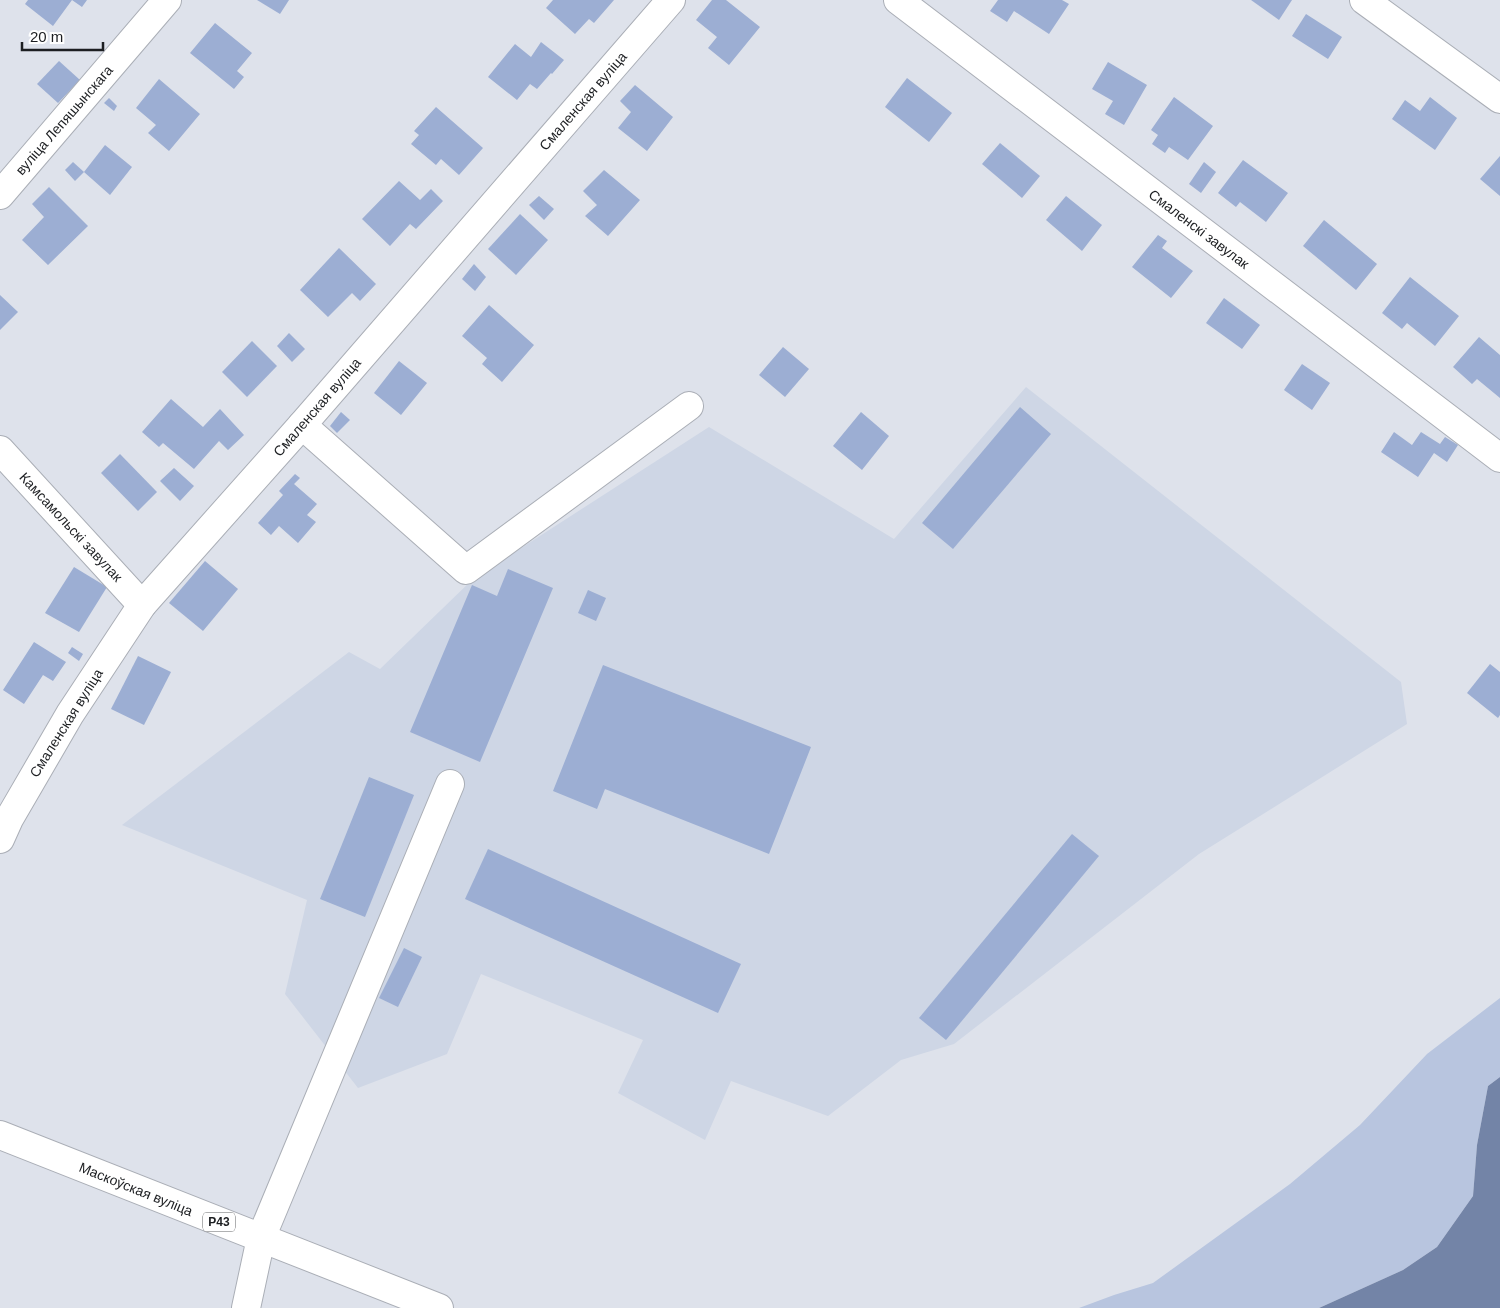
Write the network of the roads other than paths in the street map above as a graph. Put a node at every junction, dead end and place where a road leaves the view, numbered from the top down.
1 (167, 0) edge
2 (671, 0) edge
3 (898, 0) edge
4 (1364, 0) edge
5 (1500, 99) edge
6 (0, 195) edge
7 (689, 406) dead end
8 (302, 425) junction
9 (0, 450) edge
10 (1500, 458) edge
11 (142, 605) junction
12 (450, 784) dead end
13 (0, 839) edge
14 (0, 1135) edge
15 (261, 1238) junction
16 (246, 1308) edge
17 (439, 1308) edge

1 - 6 street, вуліца Лепяшынскага
2 - 8 street, Смаленская вуліца
3 - 10 street, Смаленскі завулак
4 - 5 street
7 - 8 street
8 - 11 street, Смаленская вуліца
9 - 11 street, Камсамольскі завулак
11 - 13 street, Смаленская вуліца
12 - 15 street
14 - 15 street, Маскоўская вуліца / Р43
15 - 16 street
15 - 17 street, Маскоўская вуліца / Р43

